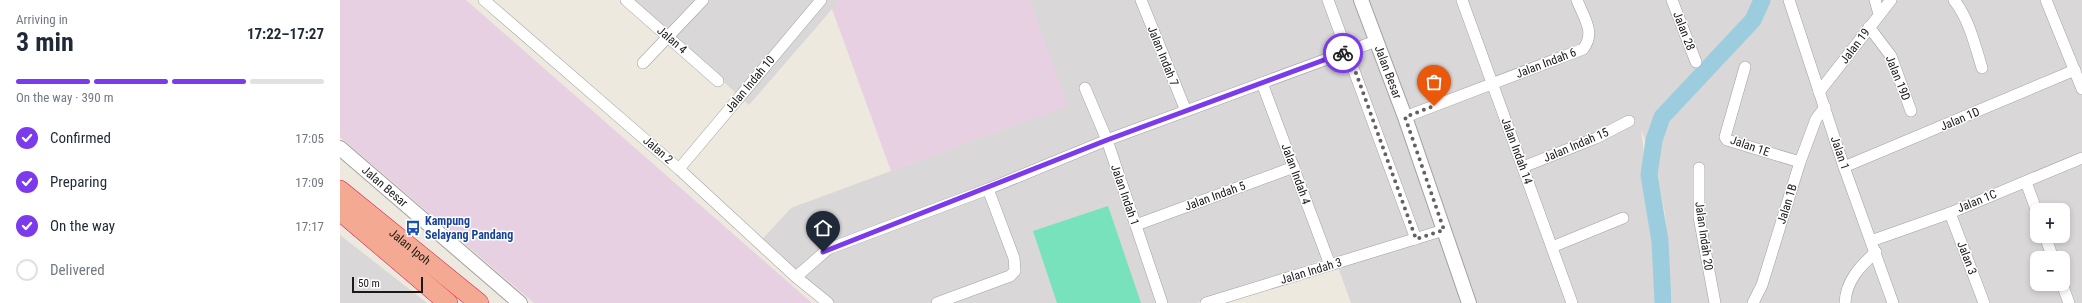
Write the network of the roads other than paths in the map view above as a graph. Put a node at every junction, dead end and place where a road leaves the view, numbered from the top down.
1 (484, 0) edge
2 (626, 0) edge
3 (703, 0) edge
4 (821, 0) edge
5 (1141, 0) edge
6 (1328, 0) edge
7 (1361, 0) edge
8 (1462, 0) edge
9 (1577, 0) edge
10 (1672, 0) edge
11 (1875, 0) edge
12 (1891, 0) edge
13 (1954, 0) edge
14 (2046, 0) edge
15 (1789, 1) edge
16 (1879, 14) junction
17 (1869, 27) junction
18 (668, 36) junction
19 (1376, 41) junction
20 (1348, 51) junction
21 (643, 62) dead end
22 (1696, 62) dead end
23 (1745, 67) dead end
24 (1982, 68) dead end
25 (2075, 70) junction
26 (718, 81) dead end
27 (1262, 83) junction
28 (1493, 84) junction
29 (1085, 88) dead end
30 (2082, 88) edge
31 (1819, 92) junction
32 (1825, 108) junction
33 (1186, 111) junction
34 (1911, 111) dead end
35 (1405, 117) junction
36 (1629, 121) dead end
37 (1107, 140) junction
38 (340, 148) edge
39 (2082, 158) edge
40 (1800, 162) junction
41 (1294, 167) junction
42 (1523, 167) junction
43 (1844, 167) junction
44 (1699, 168) dead end
45 (679, 169) junction
46 (340, 178) edge
47 (2026, 182) junction
48 (988, 189) junction
49 (340, 190) edge
50 (2034, 203) edge
51 (340, 211) edge
52 (1950, 213) junction
53 (1623, 218) dead end
54 (340, 221) edge
55 (1136, 225) junction
56 (1444, 230) junction
57 (1416, 239) junction
58 (1871, 241) junction
59 (1552, 247) junction
60 (1876, 252) junction
61 (1330, 265) junction
62 (796, 276) junction
63 (458, 286) junction
64 (2065, 291) edge
65 (447, 303) edge
66 (479, 303) edge
67 (520, 303) edge
68 (828, 303) edge
69 (937, 303) edge
70 (1162, 303) edge
71 (1206, 303) edge
72 (1469, 303) edge
73 (1572, 303) edge
74 (1715, 303) edge
75 (1753, 303) edge
76 (1845, 303) edge
77 (1893, 303) edge
78 (1984, 303) edge
79 (2069, 303) edge

1 - 45 street, Jalan 2
2 - 18 street, Jalan 4
3 - 18 street
4 - 45 street, Jalan Indah 10
5 - 33 street, Jalan Indah 7
6 - 20 street
7 - 19 street, Jalan Besar
8 - 28 street, Jalan Indah 14
9 - 28 street, Jalan Indah 6
10 - 22 street, Jalan 28
11 - 16 street
12 - 16 street, Jalan 19
13 - 24 street
14 - 25 street
15 - 31 street, Jalan 1
16 - 17 street, Jalan 19
17 - 31 street, Jalan 19
17 - 34 street, Jalan 19D
18 - 21 street
18 - 26 street, Jalan 4
19 - 20 street
19 - 35 street, Jalan Besar
20 - 27 street
20 - 57 street
23 - 40 street, Jalan 1E
25 - 30 street
25 - 43 street, Jalan 1D
27 - 33 street
27 - 41 street, Jalan Indah 4
28 - 35 street, Jalan Indah 6
28 - 42 street, Jalan Indah 14
29 - 37 street, Jalan Indah 1
31 - 32 street, Jalan 1
32 - 40 street, Jalan 1B
32 - 43 street, Jalan 1
33 - 37 street
35 - 56 street, Jalan Besar
36 - 42 street, Jalan Indah 15
37 - 48 street
37 - 55 street, Jalan Indah 1
38 - 67 street, Jalan Besar
39 - 47 street, Jalan 1C
40 - 75 street, Jalan 1B
41 - 55 street, Jalan Indah 5
41 - 61 street, Jalan Indah 4
42 - 59 street, Jalan Indah 14
43 - 58 street, Jalan 1
44 - 74 street, Jalan Indah 20
45 - 62 street, Jalan 2
46 - 63 highway
47 - 50 street
47 - 52 street, Jalan 1C
48 - 62 street
48 - 69 street
49 - 63 highway, Jalan Ipoh
51 - 65 highway, Jalan Ipoh
52 - 58 street, Jalan 1C
52 - 78 street, Jalan 3
53 - 59 street
54 - 65 highway
55 - 70 street, Jalan Indah 1
56 - 57 street, Jalan Indah 3
56 - 72 street, Jalan Besar
57 - 61 street, Jalan Indah 3
58 - 60 street, Jalan 1
59 - 73 street, Jalan Indah 14
60 - 76 street
60 - 77 street, Jalan 1
61 - 71 street, Jalan Indah 3
62 - 68 street, Jalan 2
63 - 66 highway, Jalan Ipoh
64 - 79 street

